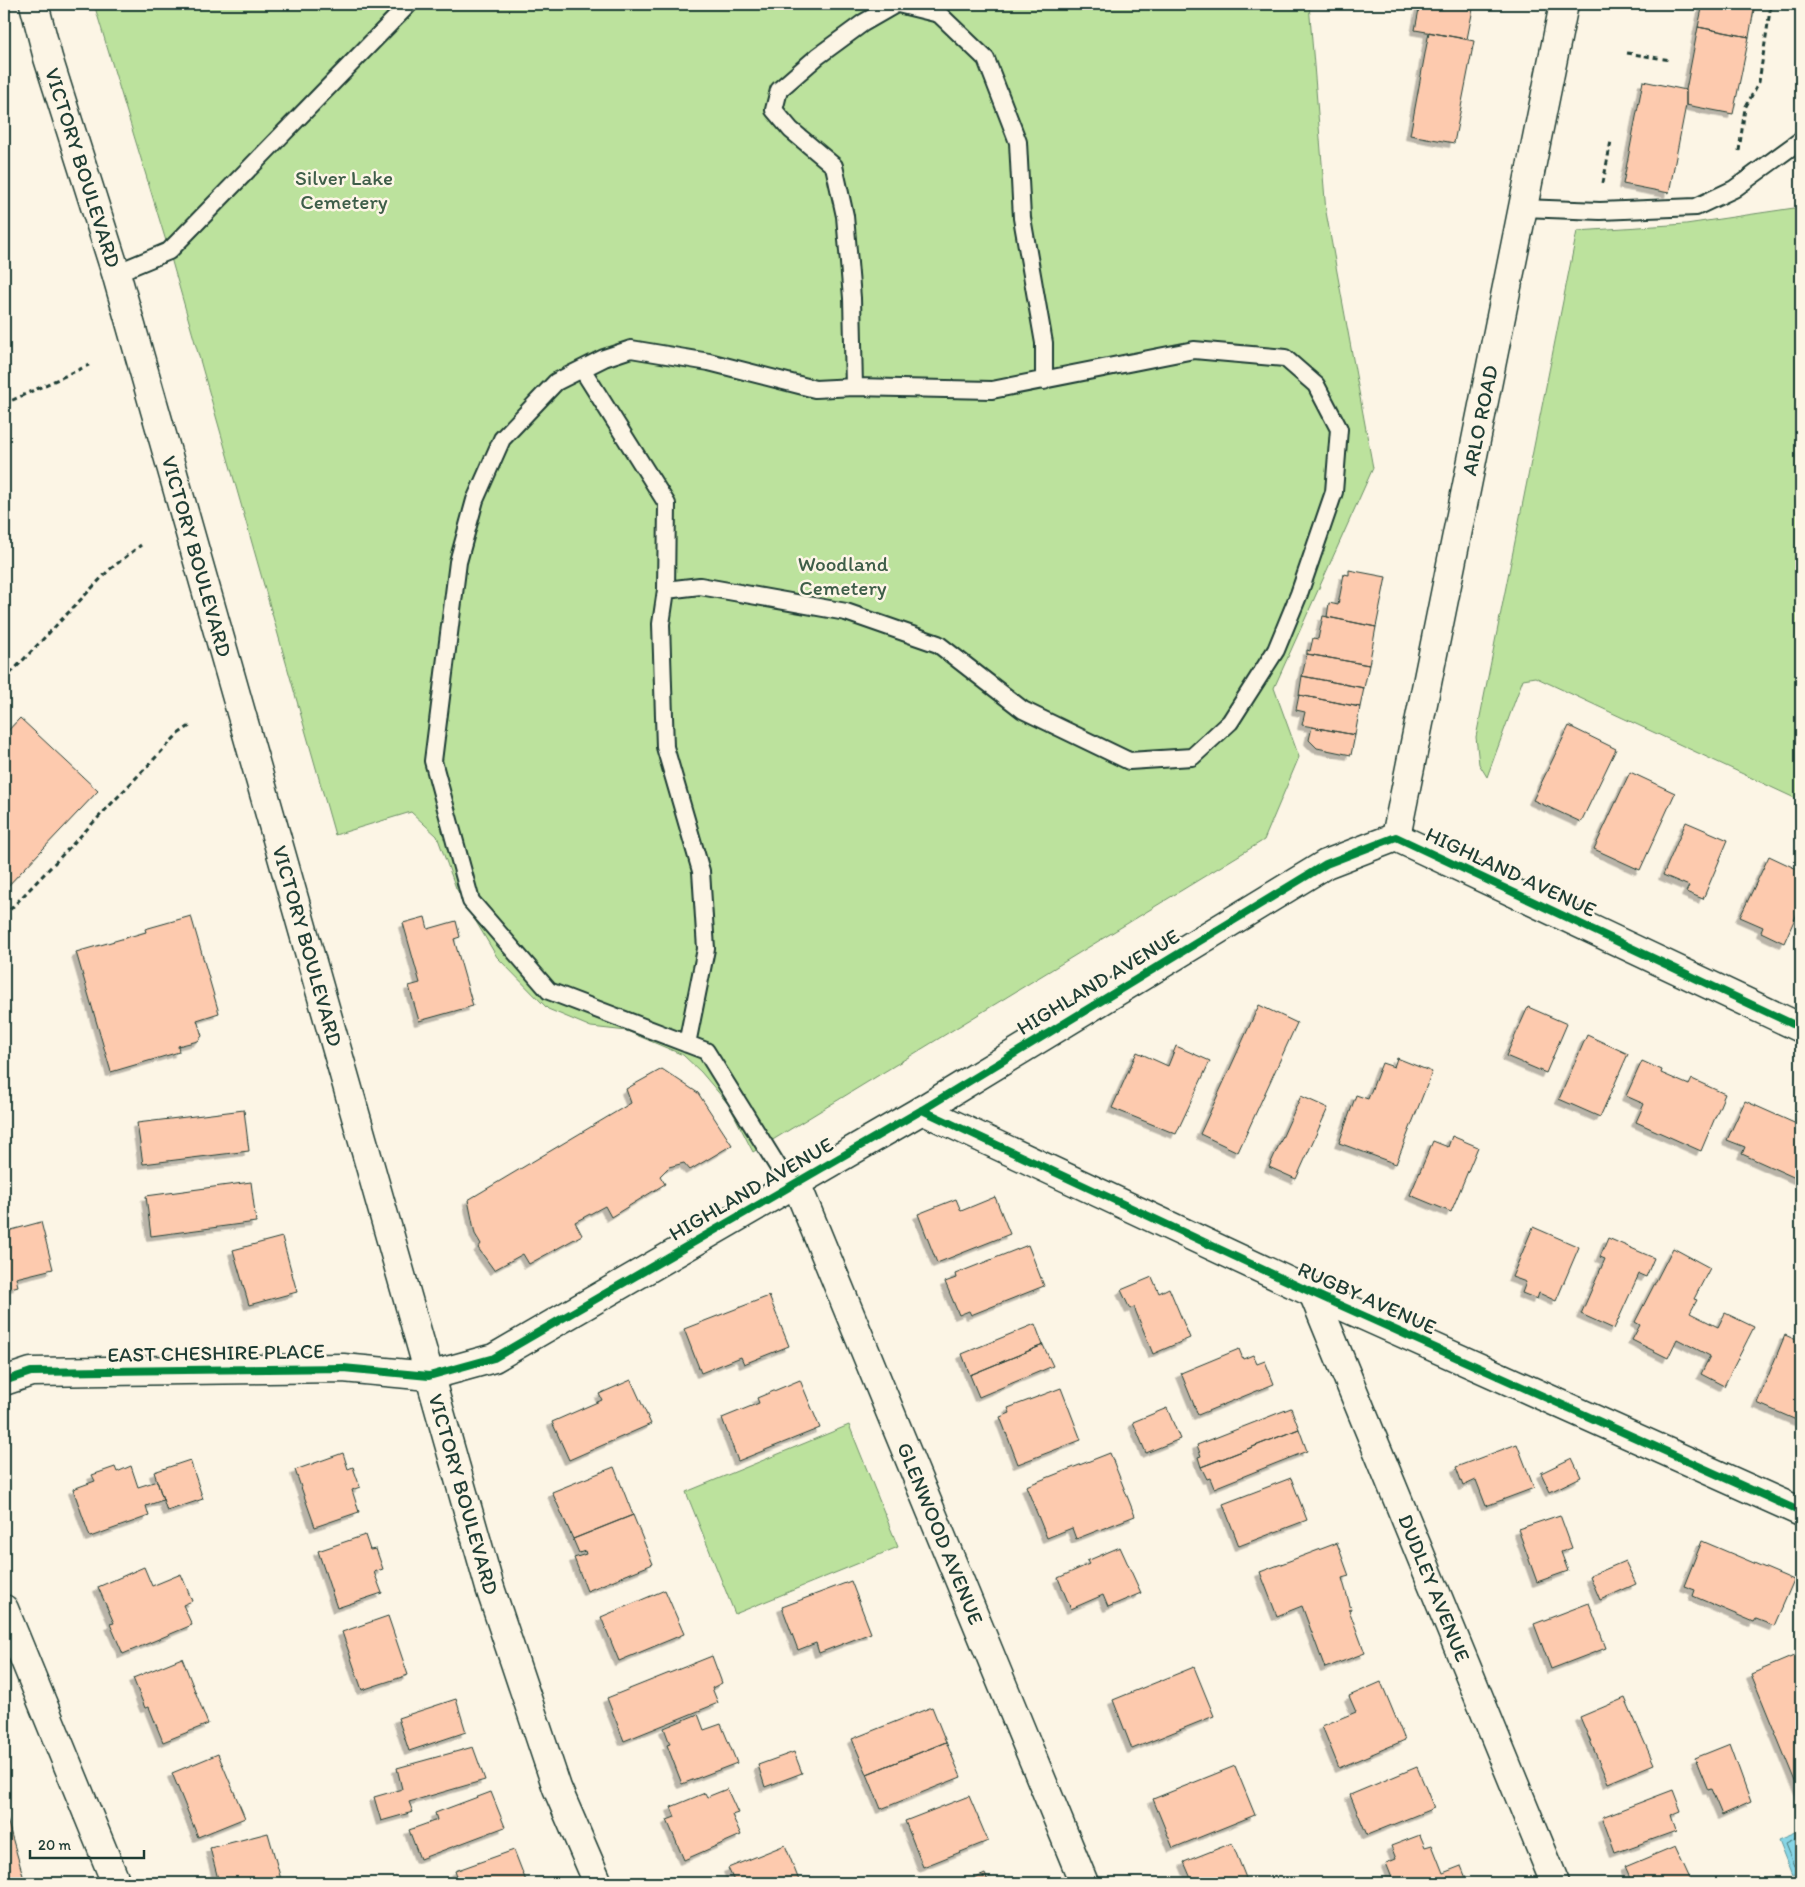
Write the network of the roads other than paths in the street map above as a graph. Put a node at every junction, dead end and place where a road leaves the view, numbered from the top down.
1 (34, 4) edge
2 (409, 4) edge
3 (897, 4) edge
4 (1564, 4) edge
5 (1801, 140) edge
6 (1523, 208) junction
7 (116, 273) junction
8 (582, 369) junction
9 (1044, 382) junction
10 (854, 387) junction
11 (666, 590) junction
12 (1396, 837) junction
13 (1801, 1028) edge
14 (687, 1044) junction
15 (922, 1110) junction
16 (793, 1185) junction
17 (1312, 1293) junction
18 (429, 1376) junction
19 (4, 1381) edge
20 (1801, 1512) edge
21 (4, 1609) edge
22 (116, 1883) edge
23 (598, 1883) edge
24 (1084, 1883) edge
25 (1555, 1883) edge

1 - 7 street, VICTORY BOULEVARD
2 - 7 lane
3 - 9 lane
3 - 10 lane
4 - 6 street, ARLO ROAD
5 - 6 lane
6 - 12 street, ARLO ROAD
7 - 18 street, VICTORY BOULEVARD
8 - 10 lane
8 - 11 lane
8 - 14 lane
9 - 10 lane
9 - 11 lane
11 - 14 lane
12 - 13 street, HIGHLAND AVENUE
12 - 15 street, HIGHLAND AVENUE
14 - 16 lane
15 - 16 street, HIGHLAND AVENUE
15 - 17 street, RUGBY AVENUE
16 - 18 street, HIGHLAND AVENUE
16 - 24 street, GLENWOOD AVENUE
17 - 20 street, RUGBY AVENUE
17 - 25 street, DUDLEY AVENUE
18 - 19 street, EAST CHESHIRE PLACE
18 - 23 street, VICTORY BOULEVARD
21 - 22 street

